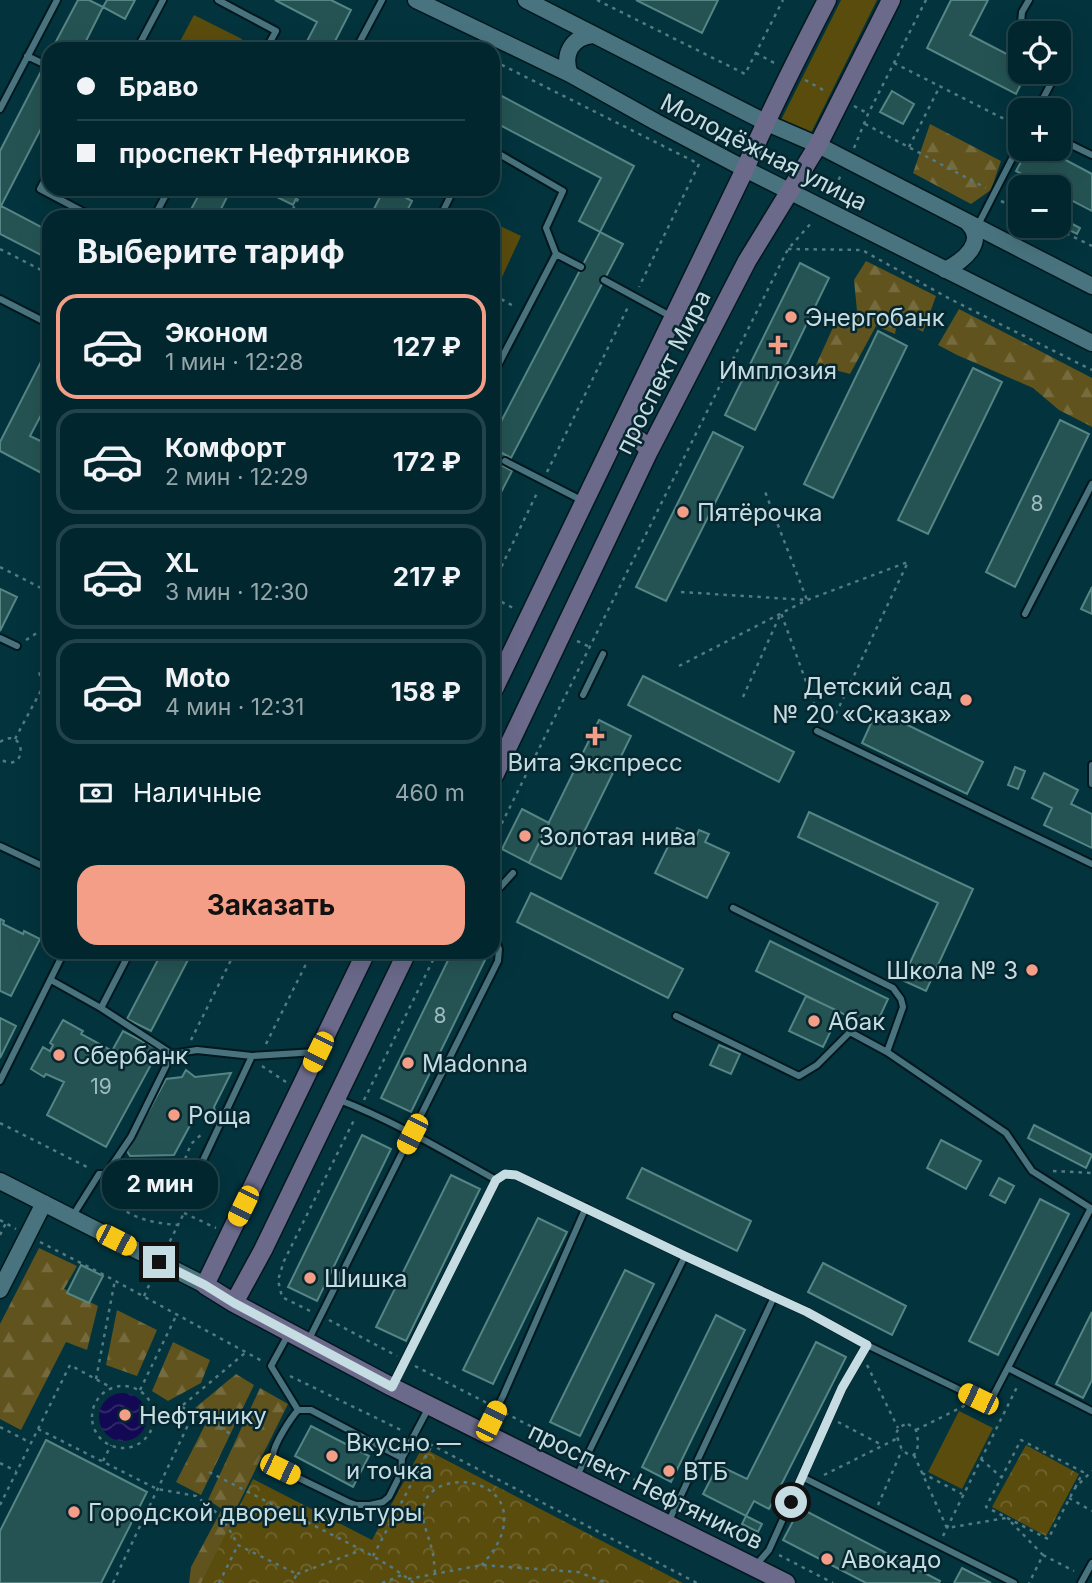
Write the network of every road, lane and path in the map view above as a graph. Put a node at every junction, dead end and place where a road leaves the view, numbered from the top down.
1 (57, 0) edge
2 (163, 0) edge
3 (218, 0) edge
4 (382, 0) edge
5 (416, 0) edge
6 (526, 0) edge
7 (597, 0) edge
8 (783, 0) edge
9 (827, 0) edge
10 (891, 0) edge
11 (926, 0) edge
12 (1029, 0) edge
13 (1021, 21) edge
14 (593, 35) junction
15 (141, 42) edge
16 (270, 42) edge
17 (360, 42) edge
18 (756, 53) junction
19 (27, 56) junction
20 (42, 63) edge
21 (894, 63) junction
22 (500, 64) edge
23 (789, 72) junction
24 (570, 74) junction
25 (940, 86) junction
26 (842, 100) junction
27 (0, 109) edge
28 (868, 114) junction
29 (1008, 121) edge
30 (765, 122) junction
31 (865, 124) junction
32 (818, 145) junction
33 (1071, 145) edge
34 (909, 147) junction
35 (500, 154) edge
36 (1092, 155) edge
37 (848, 161) junction
38 (1010, 161) edge
39 (745, 169) junction
40 (791, 191) junction
41 (993, 194) junction
42 (53, 196) edge
43 (1008, 204) edge
44 (824, 208) junction
45 (80, 210) edge
46 (972, 224) junction
47 (1071, 236) edge
48 (1092, 246) edge
49 (788, 248) junction
50 (0, 250) edge
51 (556, 254) junction
52 (581, 267) dead end
53 (946, 270) junction
54 (42, 271) edge
55 (604, 280) dead end
56 (1092, 286) edge
57 (634, 297) junction
58 (500, 298) edge
59 (0, 299) edge
60 (525, 312) junction
61 (673, 318) junction
62 (42, 320) edge
63 (1092, 343) edge
64 (500, 361) edge
65 (1092, 370) edge
66 (616, 436) junction
67 (649, 451) junction
68 (505, 461) dead end
69 (543, 481) junction
70 (1092, 484) edge
71 (764, 489) dead end
72 (584, 501) junction
73 (0, 567) edge
74 (500, 570) edge
75 (42, 588) edge
76 (681, 592) dead end
77 (807, 600) junction
78 (781, 613) junction
79 (1025, 614) dead end
80 (42, 630) edge
81 (0, 638) edge
82 (17, 646) joint
83 (603, 654) dead end
84 (678, 666) dead end
85 (500, 675) edge
86 (42, 693) edge
87 (583, 695) dead end
88 (743, 697) dead end
89 (817, 731) dead end
90 (826, 735) junction
91 (15, 739) junction
92 (0, 742) edge
93 (1, 760) edge
94 (500, 763) edge
95 (1092, 765) edge
96 (0, 766) edge
97 (1092, 784) edge
98 (500, 827) edge
99 (0, 846) edge
100 (1092, 864) edge
101 (42, 866) edge
102 (513, 873) dead end
103 (500, 887) edge
104 (733, 908) dead end
105 (61, 959) edge
106 (126, 959) edge
107 (231, 959) edge
108 (309, 959) edge
109 (363, 959) edge
110 (403, 959) edge
111 (499, 959) edge
112 (51, 980) junction
113 (101, 1008) junction
114 (676, 1016) dead end
115 (185, 1051) junction
116 (318, 1052) junction
117 (887, 1052) junction
118 (172, 1054) junction
119 (252, 1056) junction
120 (261, 1056) junction
121 (0, 1082) edge
122 (335, 1098) junction
123 (412, 1134) junction
124 (1032, 1171) junction
125 (1092, 1173) edge
126 (106, 1174) junction
127 (496, 1180) junction
128 (0, 1181) edge
129 (44, 1203) junction
130 (586, 1208) junction
131 (1091, 1208) edge
132 (184, 1213) dead end
133 (72, 1217) junction
134 (0, 1220) edge
135 (6, 1223) junction
136 (218, 1229) dead end
137 (0, 1235) edge
138 (28, 1235) junction
139 (685, 1256) junction
140 (284, 1261) dead end
141 (115, 1280) junction
142 (205, 1285) junction
143 (0, 1290) edge
144 (774, 1297) junction
145 (234, 1303) junction
146 (177, 1314) junction
147 (320, 1316) junction
148 (289, 1332) junction
149 (308, 1342) junction
150 (867, 1345) junction
151 (246, 1352) junction
152 (862, 1354) junction
153 (405, 1361) junction
154 (271, 1366) junction
155 (1008, 1368) junction
156 (1022, 1376) junction
157 (96, 1379) junction
158 (392, 1387) junction
159 (112, 1388) junction
160 (140, 1391) junction
161 (978, 1399) junction
162 (430, 1406) junction
163 (182, 1407) junction
164 (152, 1408) junction
165 (497, 1408) junction
166 (298, 1410) junction
167 (1092, 1411) edge
168 (170, 1416) junction
169 (829, 1418) junction
170 (0, 1427) edge
171 (898, 1428) junction
172 (38, 1429) junction
173 (916, 1430) junction
174 (484, 1433) junction
175 (232, 1434) dead end
176 (413, 1436) junction
177 (896, 1439) junction
178 (31, 1443) junction
179 (111, 1445) junction
180 (432, 1445) junction
181 (883, 1445) junction
182 (902, 1450) junction
183 (914, 1455) junction
184 (589, 1456) junction
185 (402, 1458) junction
186 (981, 1459) junction
187 (103, 1461) junction
188 (0, 1463) edge
189 (1092, 1471) edge
190 (17, 1472) junction
191 (209, 1472) dead end
192 (922, 1473) junction
193 (802, 1477) junction
194 (1001, 1478) junction
195 (576, 1479) junction
196 (810, 1482) junction
197 (1074, 1488) junction
198 (158, 1489) junction
199 (964, 1494) junction
200 (1069, 1498) junction
201 (678, 1502) junction
202 (0, 1505) edge
203 (1092, 1511) edge
204 (874, 1513) junction
205 (1007, 1518) junction
206 (667, 1525) junction
207 (947, 1528) junction
208 (238, 1545) junction
209 (938, 1545) junction
210 (362, 1550) junction
211 (769, 1550) junction
212 (1043, 1555) junction
213 (373, 1557) junction
214 (1092, 1563) edge
215 (482, 1565) junction
216 (755, 1567) junction
217 (435, 1573) junction
218 (297, 1574) junction
219 (402, 1574) junction
220 (408, 1579) junction
221 (1083, 1580) edge
222 (113, 1582) edge
223 (118, 1583) edge
224 (219, 1583) edge
225 (292, 1583) edge
226 (382, 1583) edge
227 (414, 1583) edge
228 (607, 1583) edge
229 (697, 1583) edge
230 (786, 1583) edge
231 (833, 1583) edge
232 (1014, 1583) edge
233 (1029, 1583) edge

1 - 19 lane
2 - 15 lane
3 - 16 lane
4 - 17 lane
5 - 24 street, Молодёжная улица
6 - 14 street, Молодёжная улица
7 - 18 path
8 - 18 path
9 - 23 main road, проспект Мира
10 - 26 main road, проспект Мира
11 - 21 path
12 - 13 lane
14 - 24 street
14 - 30 street, Молодёжная улица
18 - 23 path
19 - 20 lane
19 - 27 lane
21 - 25 path
21 - 28 path
22 - 57 path
23 - 26 path
23 - 30 main road, проспект Мира
24 - 39 street, Молодёжная улица
25 - 29 path
25 - 34 path
26 - 28 path
26 - 32 main road, проспект Мира
28 - 31 path
30 - 32 street, Молодёжная улица
30 - 39 main road, проспект Мира
31 - 34 path
31 - 37 path
32 - 37 street, Молодёжная улица
32 - 40 main road, проспект Мира
33 - 36 lane
34 - 41 path
35 - 51 lane
37 - 44 path
37 - 46 street, Молодёжная улица
38 - 41 lane
39 - 40 street, Молодёжная улица
39 - 61 main road, проспект Мира
40 - 44 street, Молодёжная улица
40 - 67 main road, проспект Мира
41 - 43 path
41 - 46 lane
42 - 45 lane
44 - 49 path
44 - 53 street, Молодёжная улица
46 - 53 street
46 - 56 street, Молодёжная улица
47 - 48 path
49 - 65 path
49 - 98 path
50 - 54 path
51 - 52 lane
51 - 60 lane
53 - 63 street, Молодёжная улица
55 - 57 lane
57 - 61 lane
57 - 69 path
58 - 60 path
59 - 62 lane
60 - 64 lane
61 - 66 main road, проспект Мира
66 - 67 main road
66 - 72 main road, проспект Мира
67 - 94 main road, проспект Мира
68 - 69 lane
69 - 72 lane
69 - 74 path
70 - 79 lane
71 - 77 path
72 - 85 main road, проспект Мира
73 - 75 path
76 - 77 path
77 - 78 path
77 - 90 path
78 - 84 path
78 - 88 path
78 - 90 path
80 - 82 path
81 - 82 lane
83 - 87 lane
86 - 91 path
89 - 90 lane
90 - 100 lane
91 - 92 path
91 - 93 path
93 - 96 path
95 - 97 lane
99 - 101 lane
102 - 103 lane
104 - 117 lane
105 - 112 lane
106 - 113 lane
107 - 115 path
108 - 120 path
109 - 116 main road
110 - 122 main road
111 - 123 lane
112 - 113 lane
112 - 121 lane
113 - 118 lane
114 - 117 lane
115 - 118 lane
115 - 119 lane
116 - 120 lane
116 - 142 main road
117 - 124 lane
118 - 126 lane
119 - 120 lane
119 - 126 lane
122 - 123 lane
122 - 145 main road
123 - 127 lane
123 - 147 lane
124 - 125 path
124 - 131 lane
126 - 133 lane
127 - 130 lane
127 - 153 lane
128 - 129 street, проспект Нефтяников
129 - 133 street, проспект Нефтяников
129 - 138 street
130 - 139 lane
130 - 165 lane
131 - 155 lane
132 - 136 path
133 - 142 street, проспект Нефтяников
134 - 135 path
135 - 137 path
135 - 138 path
138 - 141 path
138 - 143 street
139 - 144 lane
139 - 184 lane
140 - 147 path
141 - 146 path
141 - 157 path
142 - 145 main road, проспект Нефтяников
144 - 150 lane
144 - 201 lane
145 - 148 main road, проспект Нефтяников
146 - 151 path
146 - 160 path
147 - 149 lane
147 - 153 path
148 - 149 main road, проспект Нефтяников
148 - 154 lane
149 - 158 main road, проспект Нефтяников
150 - 152 lane
150 - 161 lane
151 - 154 path
151 - 163 path
152 - 169 lane
152 - 171 path
153 - 158 lane
153 - 165 path
154 - 166 lane
154 - 176 path
155 - 156 lane
155 - 161 lane
156 - 167 lane
156 - 186 path
157 - 159 path
157 - 172 path
158 - 162 main road, проспект Нефтяников
159 - 160 path
159 - 179 path
160 - 164 path
161 - 173 path
162 - 174 main road, проспект Нефтяников
162 - 176 lane
163 - 168 path
163 - 175 path
164 - 168 path
164 - 179 path
165 - 174 lane
165 - 184 path
166 - 185 lane
166 - 185 lane
168 - 198 path
169 - 181 path
169 - 193 lane
170 - 178 path
171 - 173 path
171 - 177 path
172 - 178 path
172 - 187 path
173 - 183 path
174 - 195 main road, проспект Нефтяников
176 - 180 path
176 - 185 lane
177 - 181 path
177 - 182 path
178 - 190 path
179 - 187 path
180 - 213 path
180 - 229 path
181 - 196 path
182 - 183 path
182 - 204 path
183 - 192 path
184 - 195 lane
184 - 201 path
186 - 194 path
186 - 199 path
187 - 198 path
188 - 190 path
189 - 197 path
190 - 202 path
191 - 210 path
192 - 199 path
192 - 207 path
193 - 196 lane
193 - 211 lane
194 - 197 path
194 - 205 path
195 - 206 main road, проспект Нефтяников
196 - 204 lane
197 - 200 path
198 - 208 path
198 - 222 path
199 - 207 path
200 - 203 path
200 - 205 path
201 - 206 lane
201 - 211 path
204 - 209 lane
205 - 207 path
205 - 212 path
206 - 216 main road, проспект Нефтяников
207 - 209 path
208 - 218 path
208 - 224 path
209 - 232 lane
210 - 213 path
210 - 218 path
211 - 216 lane
211 - 231 path
212 - 221 path
212 - 233 path
213 - 219 path
214 - 221 lane
215 - 217 path
215 - 217 path
215 - 228 path
216 - 230 main road, проспект Нефтяников
217 - 220 path
218 - 225 path
219 - 220 path
219 - 226 path
220 - 227 path
222 - 223 path

